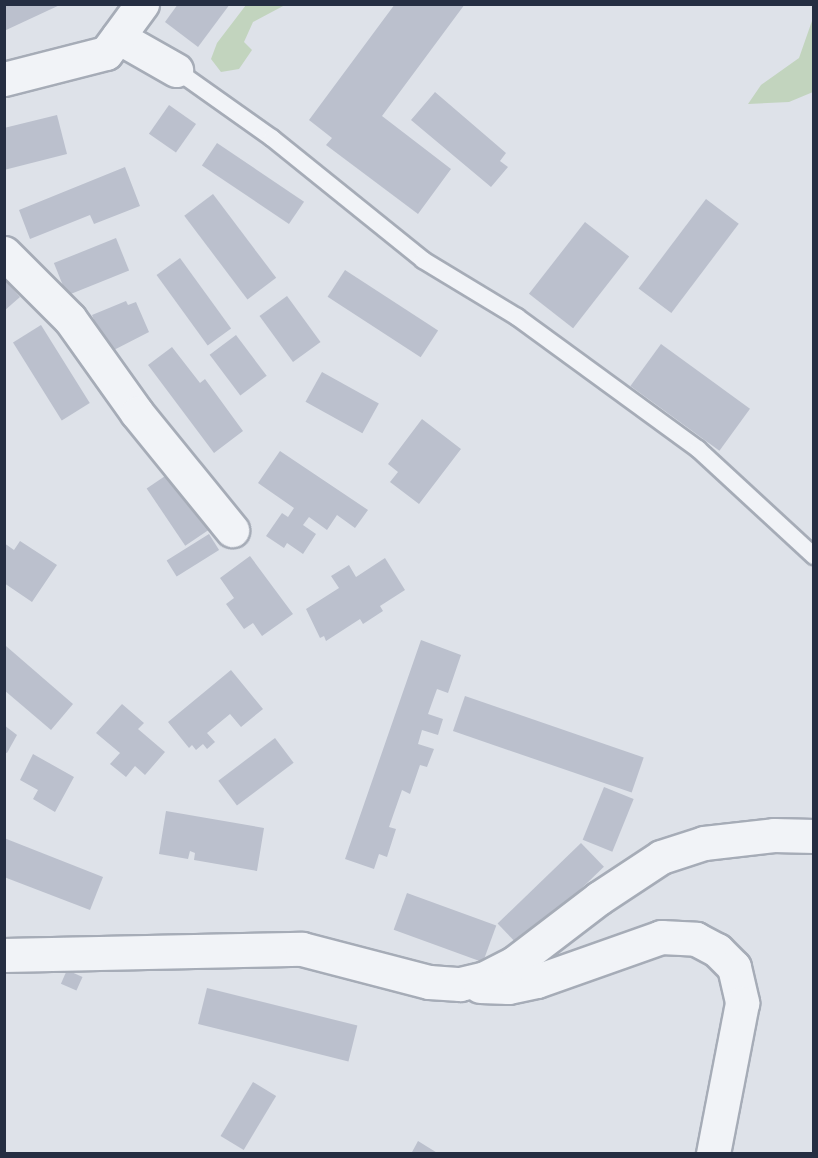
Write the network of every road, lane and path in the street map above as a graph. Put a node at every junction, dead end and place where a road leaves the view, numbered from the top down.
1 (142, 4) edge
2 (118, 37) junction
3 (176, 70) joint
4 (4, 79) edge
5 (4, 253) edge
6 (232, 530) dead end
7 (813, 556) edge
8 (813, 836) edge
9 (4, 955) edge
10 (460, 984) junction
11 (713, 1154) edge

1 - 2 street
2 - 3 street
2 - 4 street
3 - 7 lane
5 - 6 street
8 - 10 street
9 - 10 street
10 - 11 street

